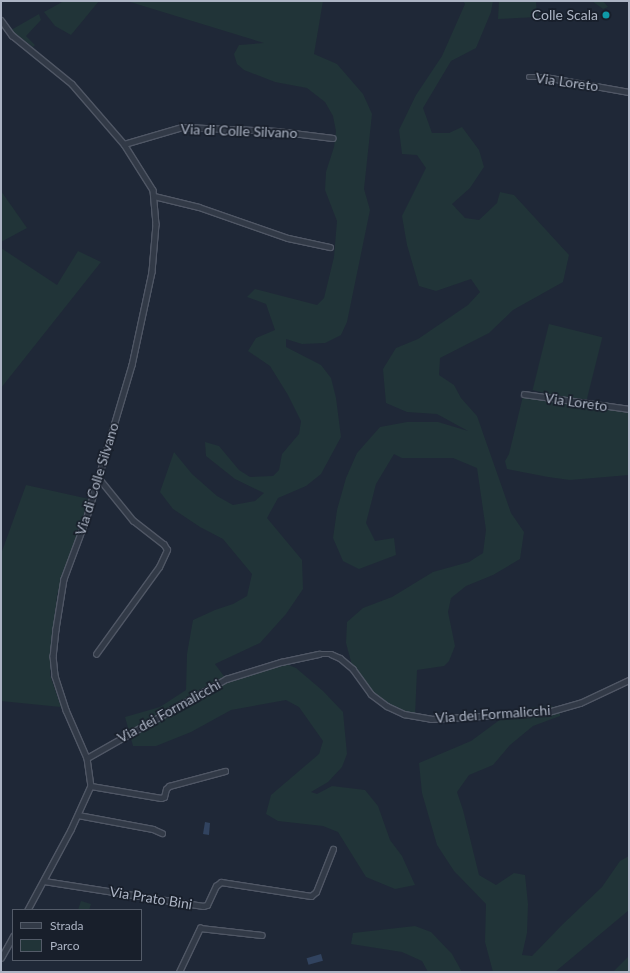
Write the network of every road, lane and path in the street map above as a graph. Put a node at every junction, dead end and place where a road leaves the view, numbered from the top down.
1 (1, 20) edge
2 (529, 77) dead end
3 (629, 92) edge
4 (332, 138) dead end
5 (124, 144) junction
6 (154, 196) junction
7 (330, 247) dead end
8 (524, 394) dead end
9 (629, 409) edge
10 (99, 479) junction
11 (96, 654) dead end
12 (629, 680) edge
13 (87, 758) junction
14 (224, 771) dead end
15 (91, 786) junction
16 (78, 815) junction
17 (162, 833) dead end
18 (333, 849) dead end
19 (44, 881) junction
20 (29, 909) edge
21 (262, 935) dead end
22 (12, 938) edge
23 (1, 958) edge
24 (179, 972) edge

1 - 5 street, Via di Colle Silvano
2 - 3 street, Via Loreto
4 - 5 street, Via di Colle Silvano
5 - 6 street, Via di Colle Silvano
6 - 7 street
6 - 10 street, Via di Colle Silvano
8 - 9 street, Via Loreto
10 - 11 street
10 - 13 street, Via di Colle Silvano
12 - 13 street, Via dei Formalicchi
13 - 15 street
14 - 15 street
15 - 16 street
16 - 17 street
16 - 19 street
18 - 19 street, Via Prato Bini
19 - 20 street
21 - 24 street, Via Prato Bini
22 - 23 street

